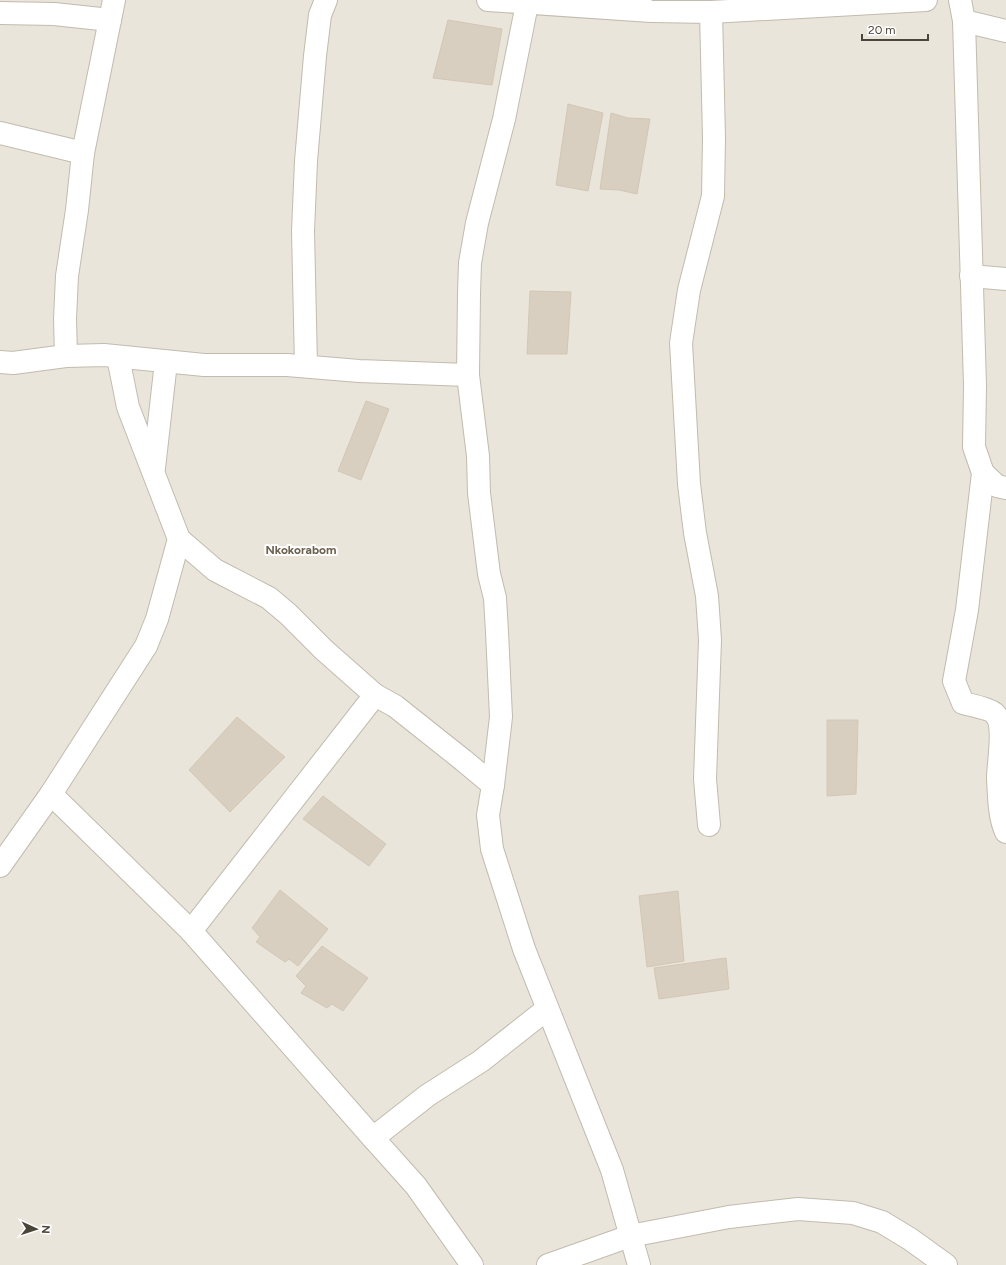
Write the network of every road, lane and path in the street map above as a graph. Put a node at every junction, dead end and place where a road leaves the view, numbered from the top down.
1 (326, 0) edge
2 (488, 0) edge
3 (926, 0) edge
4 (960, 0) edge
5 (527, 4) junction
6 (112, 10) edge
7 (711, 12) junction
8 (0, 13) edge
9 (964, 21) junction
10 (1006, 31) edge
11 (0, 133) edge
12 (83, 153) junction
13 (971, 276) junction
14 (1006, 279) edge
15 (66, 356) junction
16 (118, 356) junction
17 (0, 362) edge
18 (166, 362) junction
19 (306, 366) junction
20 (468, 375) junction
21 (154, 472) junction
22 (983, 473) junction
23 (1006, 488) edge
24 (179, 539) junction
25 (375, 695) junction
26 (493, 785) junction
27 (51, 794) junction
28 (709, 825) dead end
29 (1006, 832) edge
30 (0, 866) edge
31 (191, 931) junction
32 (547, 1009) junction
33 (372, 1138) junction
34 (630, 1236) junction
35 (472, 1265) edge
36 (548, 1265) edge
37 (639, 1265) edge
38 (946, 1265) edge

1 - 19 street
2 - 5 street
3 - 7 street
4 - 9 street
5 - 7 street
5 - 20 street
6 - 8 street
6 - 12 street
7 - 28 street
9 - 10 street
9 - 13 street
11 - 12 street
12 - 15 street
13 - 14 street
13 - 22 street
15 - 16 street
15 - 17 street
16 - 18 street
16 - 21 street
18 - 19 street
18 - 21 street
19 - 20 street
20 - 26 street
21 - 24 street
22 - 23 street
22 - 29 street
24 - 25 street
24 - 27 street
25 - 26 street
25 - 31 street
26 - 32 street
27 - 30 street
27 - 31 street
31 - 33 street
32 - 33 street
32 - 34 street
33 - 35 street
34 - 36 street
34 - 37 street
34 - 38 street

